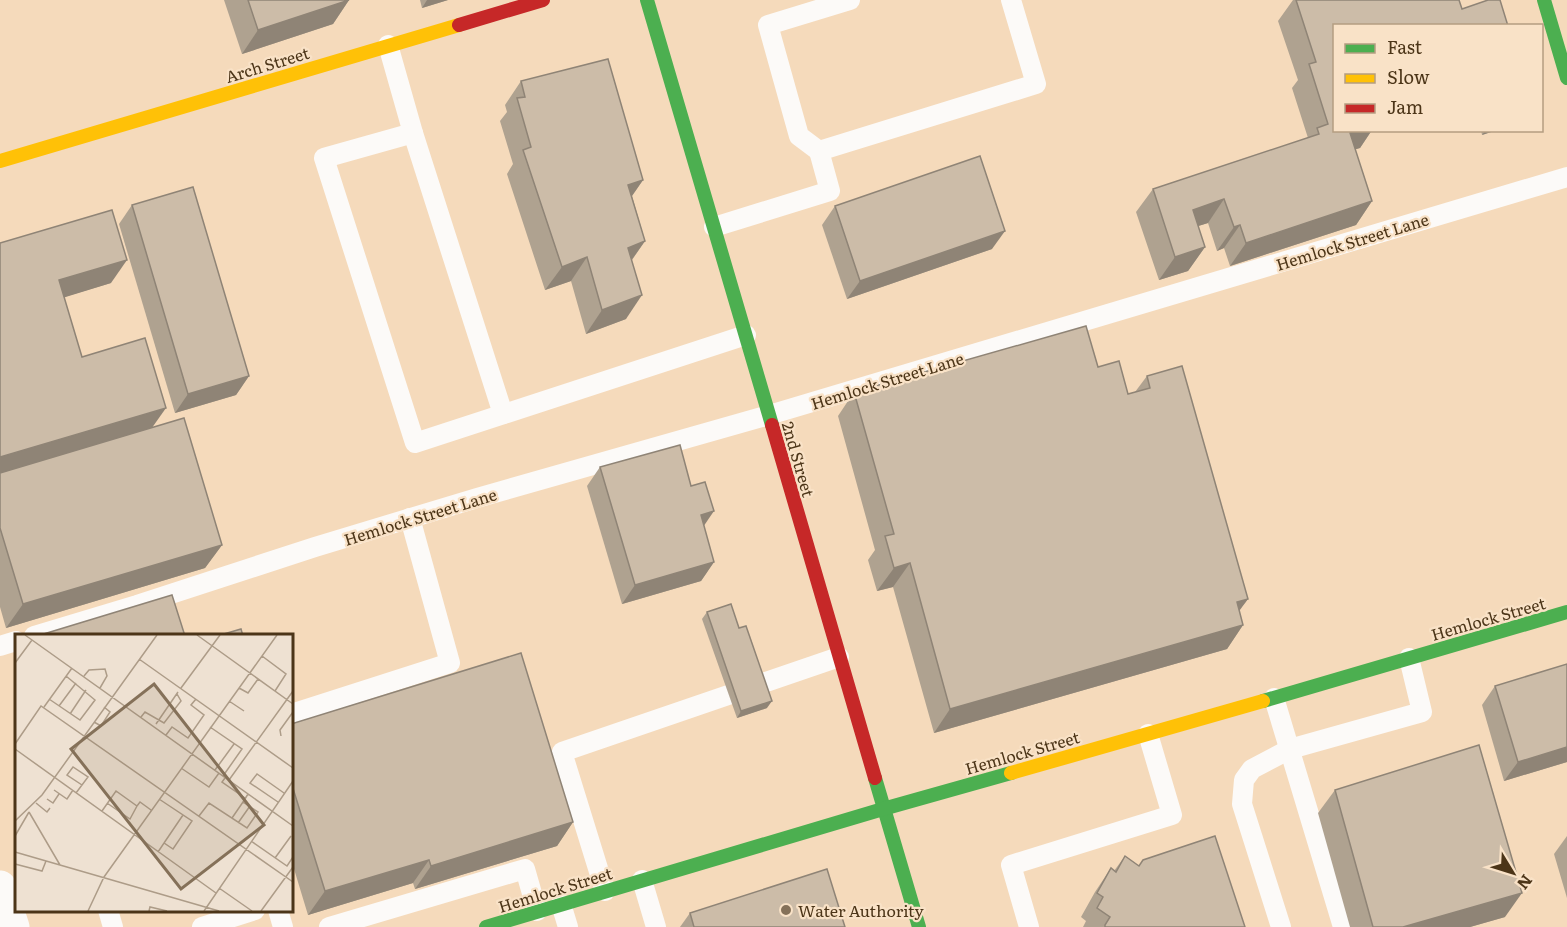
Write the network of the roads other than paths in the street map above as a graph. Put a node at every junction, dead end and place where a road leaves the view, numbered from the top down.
1 (543, 0) edge
2 (647, 0) edge
3 (850, 0) edge
4 (1011, 0) edge
5 (1544, 0) edge
6 (388, 45) junction
7 (1567, 78) edge
8 (413, 133) junction
9 (819, 151) junction
10 (0, 161) edge
11 (1567, 177) edge
12 (714, 227) junction
13 (746, 335) junction
14 (503, 414) junction
15 (769, 415) junction
16 (410, 518) junction
17 (1567, 612) edge
18 (41, 634) edge
19 (15, 641) edge
20 (0, 646) edge
21 (839, 657) junction
22 (1409, 658) junction
23 (1274, 698) junction
24 (292, 714) edge
25 (1148, 734) junction
26 (1290, 749) junction
27 (883, 809) junction
28 (642, 880) junction
29 (0, 887) edge
30 (605, 891) junction
31 (561, 904) junction
32 (537, 911) junction
33 (109, 912) edge
34 (246, 912) edge
35 (279, 912) edge
36 (203, 921) edge
37 (496, 926) edge
38 (13, 927) edge
39 (113, 927) edge
40 (283, 927) edge
41 (329, 927) edge
42 (568, 927) edge
43 (656, 927) edge
44 (919, 927) edge
45 (1029, 927) edge
46 (1281, 927) edge
47 (1343, 927) edge

1 - 6 street, Arch Street
2 - 12 street, 2nd Street
3 - 9 lane
4 - 9 lane
5 - 7 street
6 - 8 lane
6 - 10 street, Arch Street
8 - 14 lane
8 - 14 lane
9 - 12 lane
11 - 15 lane, Hemlock Street Lane
12 - 13 street, 2nd Street
13 - 14 lane
13 - 15 street, 2nd Street
15 - 16 lane, Hemlock Street Lane
15 - 21 street, 2nd Street
16 - 18 lane, Hemlock Street Lane
16 - 24 lane
17 - 22 street, Hemlock Street
19 - 20 lane
21 - 27 street, 2nd Street
21 - 30 lane
22 - 23 street, Hemlock Street
22 - 26 lane
23 - 25 street, Hemlock Street
23 - 26 lane
25 - 27 street, Hemlock Street
25 - 45 lane
26 - 46 lane
26 - 47 lane
27 - 28 street, Hemlock Street
27 - 44 street, 2nd Street
28 - 30 street, Hemlock Street
28 - 43 lane
29 - 38 street
30 - 31 street, Hemlock Street
31 - 32 street, Hemlock Street
31 - 42 lane
32 - 37 street, Hemlock Street
32 - 41 lane
33 - 39 lane
34 - 36 lane
35 - 40 lane

